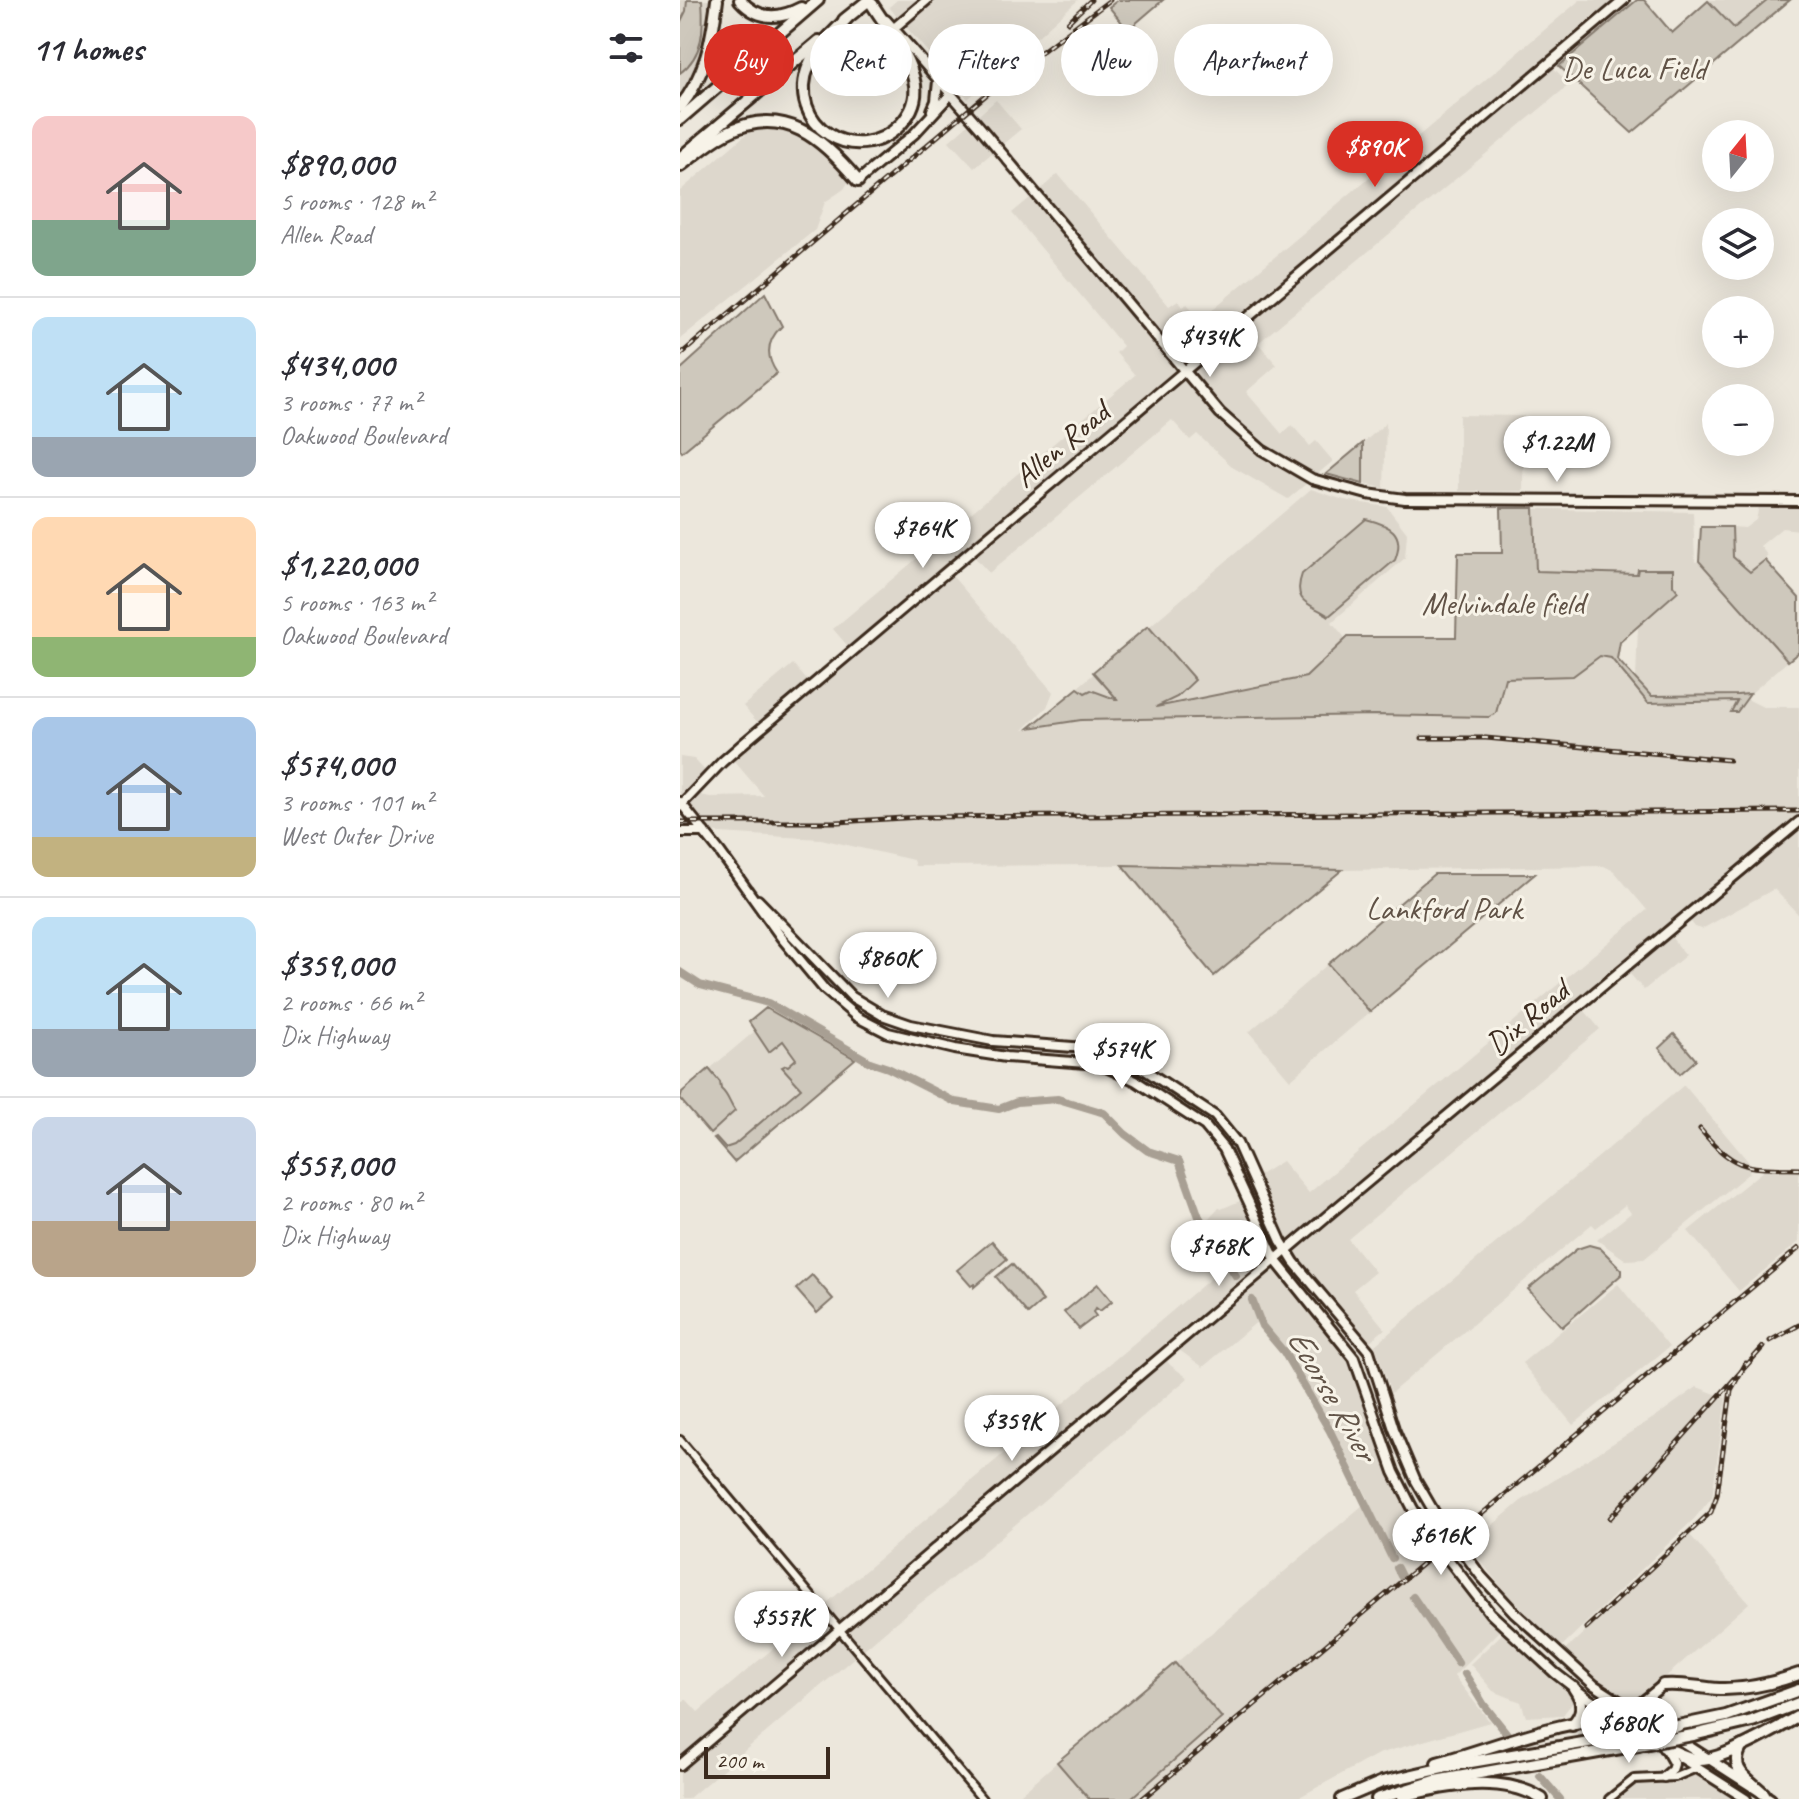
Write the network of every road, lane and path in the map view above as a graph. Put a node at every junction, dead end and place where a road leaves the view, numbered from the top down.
1 (717, 0) edge
2 (740, 0) edge
3 (927, 0) edge
4 (1624, 0) edge
5 (814, 3) edge
6 (868, 3) edge
7 (847, 18) junction
8 (890, 24) edge
9 (899, 24) edge
10 (912, 49) edge
11 (928, 68) edge
12 (936, 96) edge
13 (949, 96) edge
14 (953, 96) edge
15 (680, 107) edge
16 (680, 119) edge
17 (922, 125) junction
18 (680, 158) edge
19 (680, 166) edge
20 (858, 181) joint
21 (1184, 371) junction
22 (1799, 501) edge
23 (681, 804) edge
24 (1799, 822) edge
25 (680, 832) edge
26 (704, 832) junction
27 (749, 892) junction
28 (1278, 1234) junction
29 (1265, 1239) junction
30 (1287, 1251) junction
31 (1276, 1261) junction
32 (1301, 1271) junction
33 (1290, 1280) junction
34 (1325, 1299) junction
35 (1314, 1308) junction
36 (680, 1440) edge
37 (1405, 1459) junction
38 (1391, 1460) junction
39 (840, 1630) junction
40 (1551, 1647) junction
41 (1536, 1655) junction
42 (1565, 1660) junction
43 (1552, 1670) junction
44 (1799, 1674) edge
45 (1663, 1685) joint
46 (1574, 1688) junction
47 (1799, 1690) edge
48 (1799, 1703) edge
49 (1622, 1705) junction
50 (1799, 1716) edge
51 (1617, 1718) junction
52 (1649, 1721) junction
53 (1572, 1725) junction
54 (1744, 1745) junction
55 (1664, 1747) junction
56 (1708, 1759) junction
57 (680, 1765) edge
58 (1697, 1768) junction
59 (1724, 1770) junction
60 (1664, 1777) junction
61 (1392, 1780) junction
62 (1767, 1797) edge
63 (982, 1799) edge
64 (1342, 1799) edge
65 (1377, 1799) edge
66 (1393, 1799) edge
67 (1542, 1799) edge
68 (1609, 1799) edge
69 (1746, 1799) edge

1 - 15 highway
2 - 5 highway
3 - 9 main road
4 - 21 main road, Allen Road
5 - 16 highway
6 - 7 highway
6 - 7 highway
6 - 8 main road
7 - 18 highway
10 - 11 main road
12 - 17 main road
13 - 17 main road
14 - 21 main road
17 - 20 main road
19 - 20 highway
21 - 22 main road
21 - 23 main road, Allen Road
23 - 26 main road
24 - 30 main road, Dix Road
25 - 26 main road
26 - 27 main road
27 - 28 main road
27 - 29 main road
28 - 29 main road
28 - 30 main road
29 - 31 main road
30 - 31 main road, Dix Road
30 - 32 main road
31 - 33 main road
31 - 39 main road, Dix Road
32 - 33 main road
32 - 34 main road
33 - 35 main road
34 - 35 main road
34 - 37 main road
35 - 38 main road
36 - 39 street
37 - 38 main road
37 - 40 main road
38 - 41 main road
39 - 57 main road, Dix Road
39 - 63 street
40 - 41 main road
40 - 42 main road
41 - 43 main road
42 - 43 main road
42 - 49 main road
43 - 46 main road
44 - 45 highway
45 - 49 main road
46 - 51 main road
46 - 53 highway
47 - 61 highway, bridge
48 - 65 highway, bridge
49 - 52 main road
50 - 54 highway
51 - 52 highway
51 - 53 highway
51 - 55 main road
52 - 56 main road
53 - 61 highway
54 - 56 highway
54 - 62 highway
55 - 56 highway
55 - 58 main road
55 - 60 main road
56 - 59 main road
58 - 59 main road
58 - 60 street
58 - 69 main road
59 - 62 main road
60 - 68 street
61 - 64 highway
66 - 67 highway

